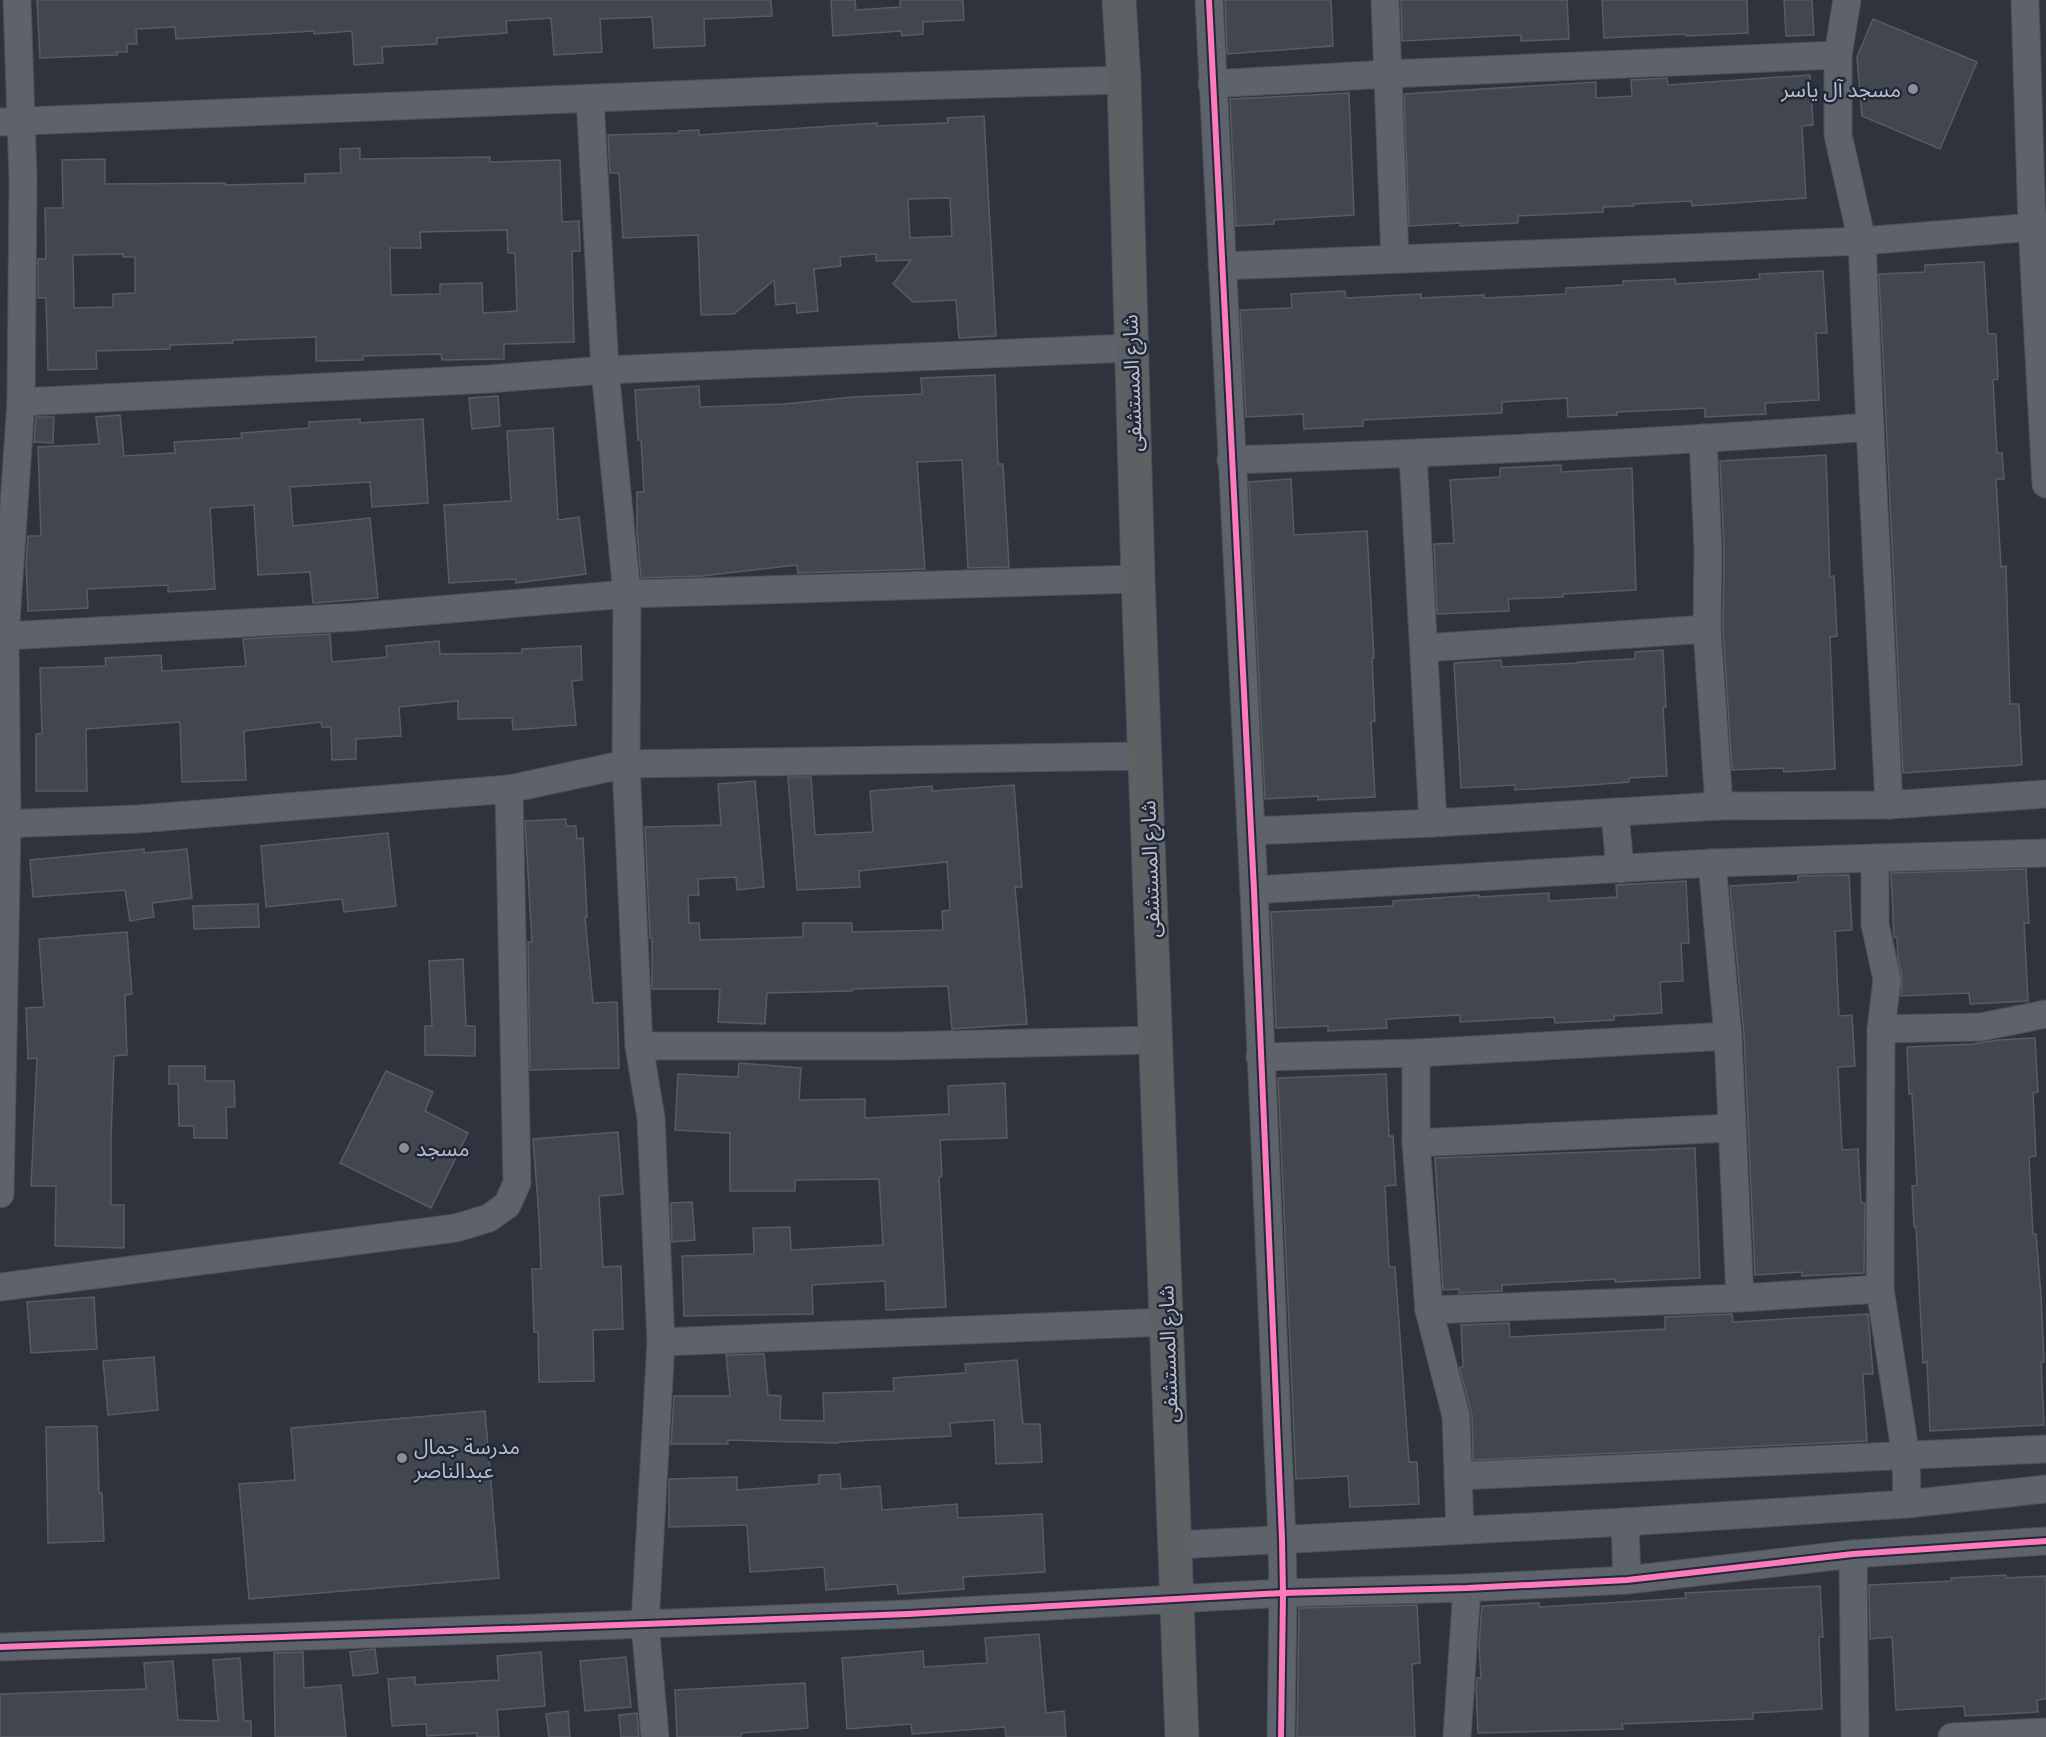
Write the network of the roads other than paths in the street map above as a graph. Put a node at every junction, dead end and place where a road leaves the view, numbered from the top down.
1 (17, 0) edge
2 (1119, 0) edge
3 (1209, 0) edge
4 (1385, 0) edge
5 (1847, 0) edge
6 (2025, 0) edge
7 (2036, 42) edge
8 (1838, 55) junction
9 (1388, 74) junction
10 (1124, 80) junction
11 (1212, 84) junction
12 (590, 99) junction
13 (11, 121) edge
14 (2039, 226) edge
15 (1862, 241) junction
16 (1395, 259) junction
17 (1222, 266) junction
18 (1131, 348) junction
19 (605, 370) junction
20 (21, 402) junction
21 (2044, 414) edge
22 (1870, 427) junction
23 (1703, 438) junction
24 (1413, 454) junction
25 (1231, 460) junction
26 (2046, 484) edge
27 (1138, 579) junction
28 (627, 594) junction
29 (1707, 629) junction
30 (5, 636) junction
31 (1424, 648) junction
32 (1145, 756) junction
33 (626, 764) junction
34 (509, 789) junction
35 (2046, 794) edge
36 (1889, 804) junction
37 (1719, 806) junction
38 (1615, 813) junction
39 (1433, 823) junction
40 (4, 824) edge
41 (1251, 831) junction
42 (2046, 853) edge
43 (1875, 858) junction
44 (1712, 863) junction
45 (1620, 869) junction
46 (1254, 890) junction
47 (2046, 1014) edge
48 (1881, 1029) junction
49 (1728, 1036) junction
50 (1157, 1040) junction
51 (639, 1046) junction
52 (1416, 1053) junction
53 (1260, 1058) junction
54 (1731, 1128) junction
55 (1416, 1143) junction
56 (0, 1194) edge
57 (0, 1287) edge
58 (1880, 1289) junction
59 (1740, 1298) junction
60 (1429, 1311) junction
61 (1167, 1322) junction
62 (661, 1342) junction
63 (2046, 1449) edge
64 (1906, 1456) junction
65 (1458, 1476) junction
66 (2046, 1489) edge
67 (1907, 1504) junction
68 (1625, 1522) junction
69 (1460, 1530) junction
70 (1282, 1539) junction
71 (2046, 1541) edge
72 (1175, 1545) junction
73 (1852, 1554) junction
74 (1627, 1580) junction
75 (1467, 1588) junction
76 (1283, 1593) junction
77 (1177, 1600) junction
78 (645, 1624) junction
79 (0, 1647) edge
80 (2046, 1732) edge
81 (656, 1737) edge
82 (1182, 1737) edge
83 (1281, 1737) edge
84 (1457, 1737) edge
85 (1855, 1737) edge
86 (1952, 1737) edge

1 - 13 street
2 - 10 highway, شارع المستشفى
3 - 11 street
4 - 9 street
5 - 8 street
6 - 7 street
7 - 14 street
8 - 9 street
8 - 15 street
9 - 11 street
9 - 16 street
10 - 12 street
10 - 18 highway, شارع المستشفى
11 - 17 street
12 - 13 street
12 - 19 street
13 - 20 street
14 - 15 street
14 - 21 street
15 - 16 street
15 - 22 street
16 - 17 street
17 - 25 street
18 - 19 street
18 - 27 highway, شارع المستشفى
19 - 20 street
19 - 28 street
20 - 30 street
21 - 26 street
22 - 23 street
22 - 36 street
23 - 24 street
23 - 29 street
24 - 25 street
24 - 31 street
25 - 41 street
27 - 28 street
27 - 32 highway, شارع المستشفى
28 - 30 street
28 - 33 street
29 - 31 street
29 - 37 street
30 - 40 street
31 - 39 street
32 - 33 street
32 - 50 highway, شارع المستشفى
33 - 34 street
33 - 51 street
34 - 40 street
34 - 57 street
35 - 36 street
36 - 37 street
37 - 38 street
38 - 39 street
38 - 45 street
39 - 41 street
40 - 56 street
41 - 46 street
42 - 43 street
43 - 44 street
43 - 48 street
44 - 45 street
44 - 49 street
45 - 46 street
46 - 53 street
47 - 48 street
48 - 58 street
49 - 52 street
49 - 54 street
50 - 51 street
50 - 61 highway, شارع المستشفى
51 - 62 street
52 - 53 street
52 - 55 street
53 - 70 street
54 - 55 street
54 - 59 street
55 - 60 street
58 - 59 street
58 - 64 street
59 - 60 street
60 - 65 street
61 - 62 street
61 - 72 highway, شارع المستشفى
62 - 78 street
63 - 64 street
64 - 65 street
64 - 67 street
65 - 69 street
66 - 67 street
67 - 68 street
68 - 69 street
68 - 74 street
69 - 70 street
70 - 72 street
70 - 76 street
71 - 73 street
72 - 77 highway, شارع المستشفى
73 - 74 street
73 - 85 street
74 - 75 street
75 - 76 street
75 - 84 street
76 - 77 street
76 - 83 street
77 - 78 street
77 - 82 highway, شارع المستشفى
78 - 79 street
78 - 81 street
80 - 86 street

